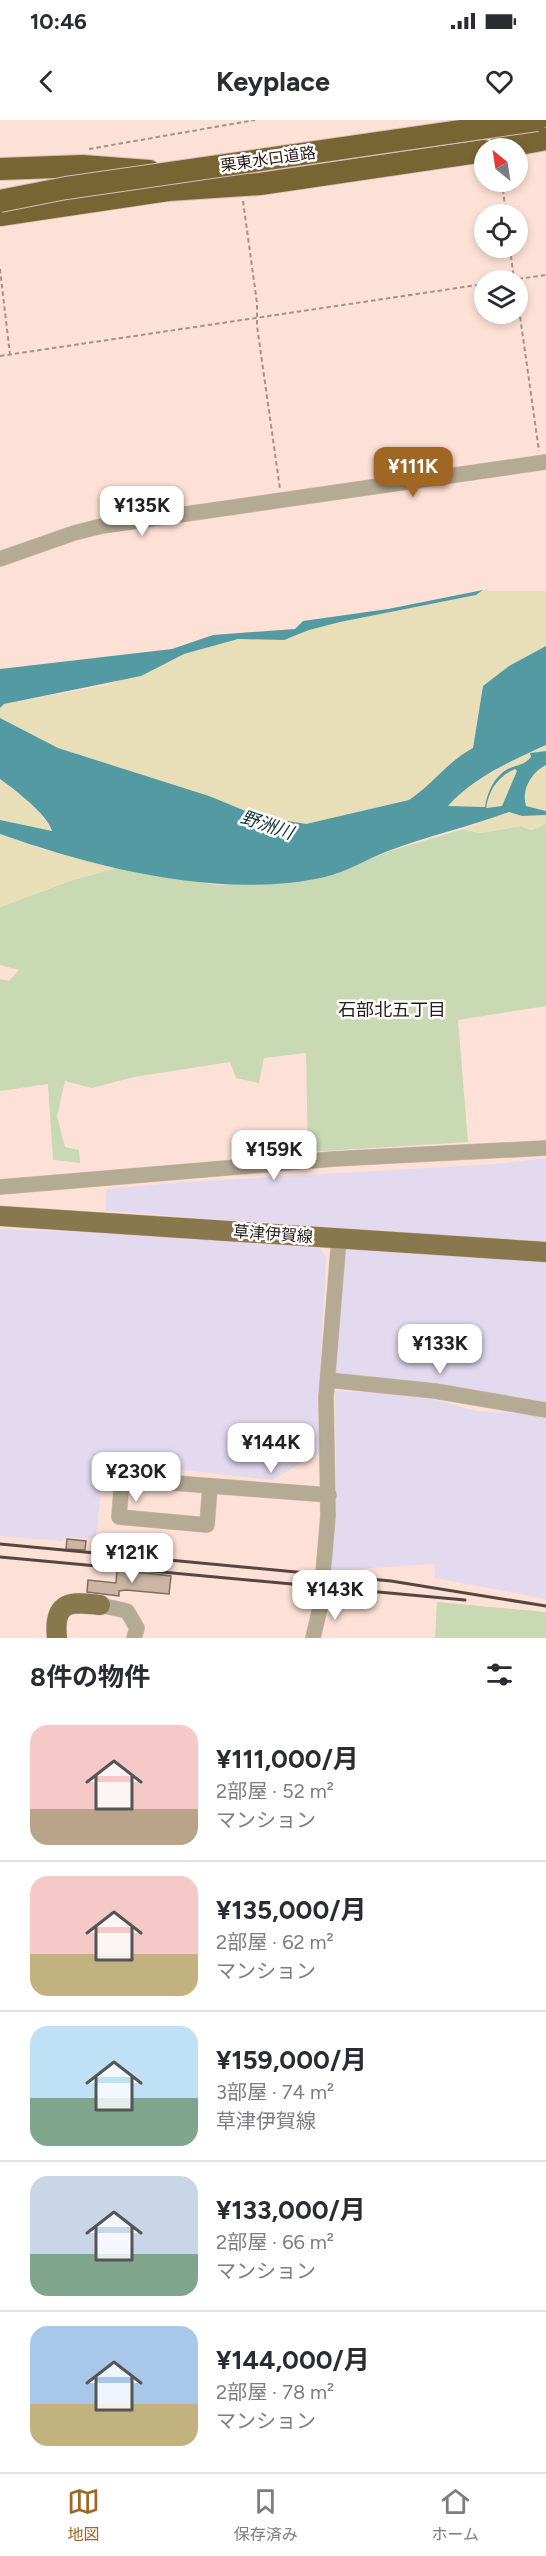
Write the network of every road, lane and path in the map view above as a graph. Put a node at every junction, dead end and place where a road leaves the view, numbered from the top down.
1 (255, 120) edge
2 (493, 120) edge
3 (537, 120) edge
4 (497, 138) edge
5 (546, 139) edge
6 (528, 142) edge
7 (546, 145) edge
8 (528, 146) edge
9 (89, 149) dead end
10 (474, 152) edge
11 (0, 169) edge
12 (297, 177) junction
13 (242, 194) dead end
14 (0, 201) edge
15 (0, 215) edge
16 (0, 269) edge
17 (546, 275) edge
18 (528, 278) edge
19 (474, 285) edge
20 (257, 318) junction
21 (521, 324) edge
22 (10, 355) junction
23 (0, 356) edge
24 (543, 463) edge
25 (281, 501) junction
26 (0, 559) edge
27 (546, 1148) edge
28 (0, 1187) edge
29 (0, 1216) edge
30 (339, 1238) junction
31 (546, 1252) edge
32 (328, 1380) junction
33 (546, 1410) edge
34 (210, 1487) junction
35 (328, 1495) junction
36 (100, 1605) joint
37 (57, 1638) edge
38 (134, 1638) edge
39 (313, 1638) edge

1 - 9 path
2 - 4 main road
3 - 14 highway, 栗東水口道路, bridge
5 - 6 highway
7 - 8 highway
10 - 12 highway, 栗東水口道路
11 - 12 highway
12 - 15 highway, 栗東水口道路
13 - 20 path
16 - 22 path
17 - 18 path
19 - 20 path
20 - 22 path
20 - 25 path
21 - 24 path
22 - 23 path
24 - 25 street
25 - 26 street
27 - 28 street
29 - 30 main road, 草津伊賀線
30 - 31 main road, 草津伊賀線
30 - 32 street
32 - 33 street
32 - 35 street
34 - 34 street
34 - 35 street
35 - 39 street
36 - 37 main road
36 - 38 street

